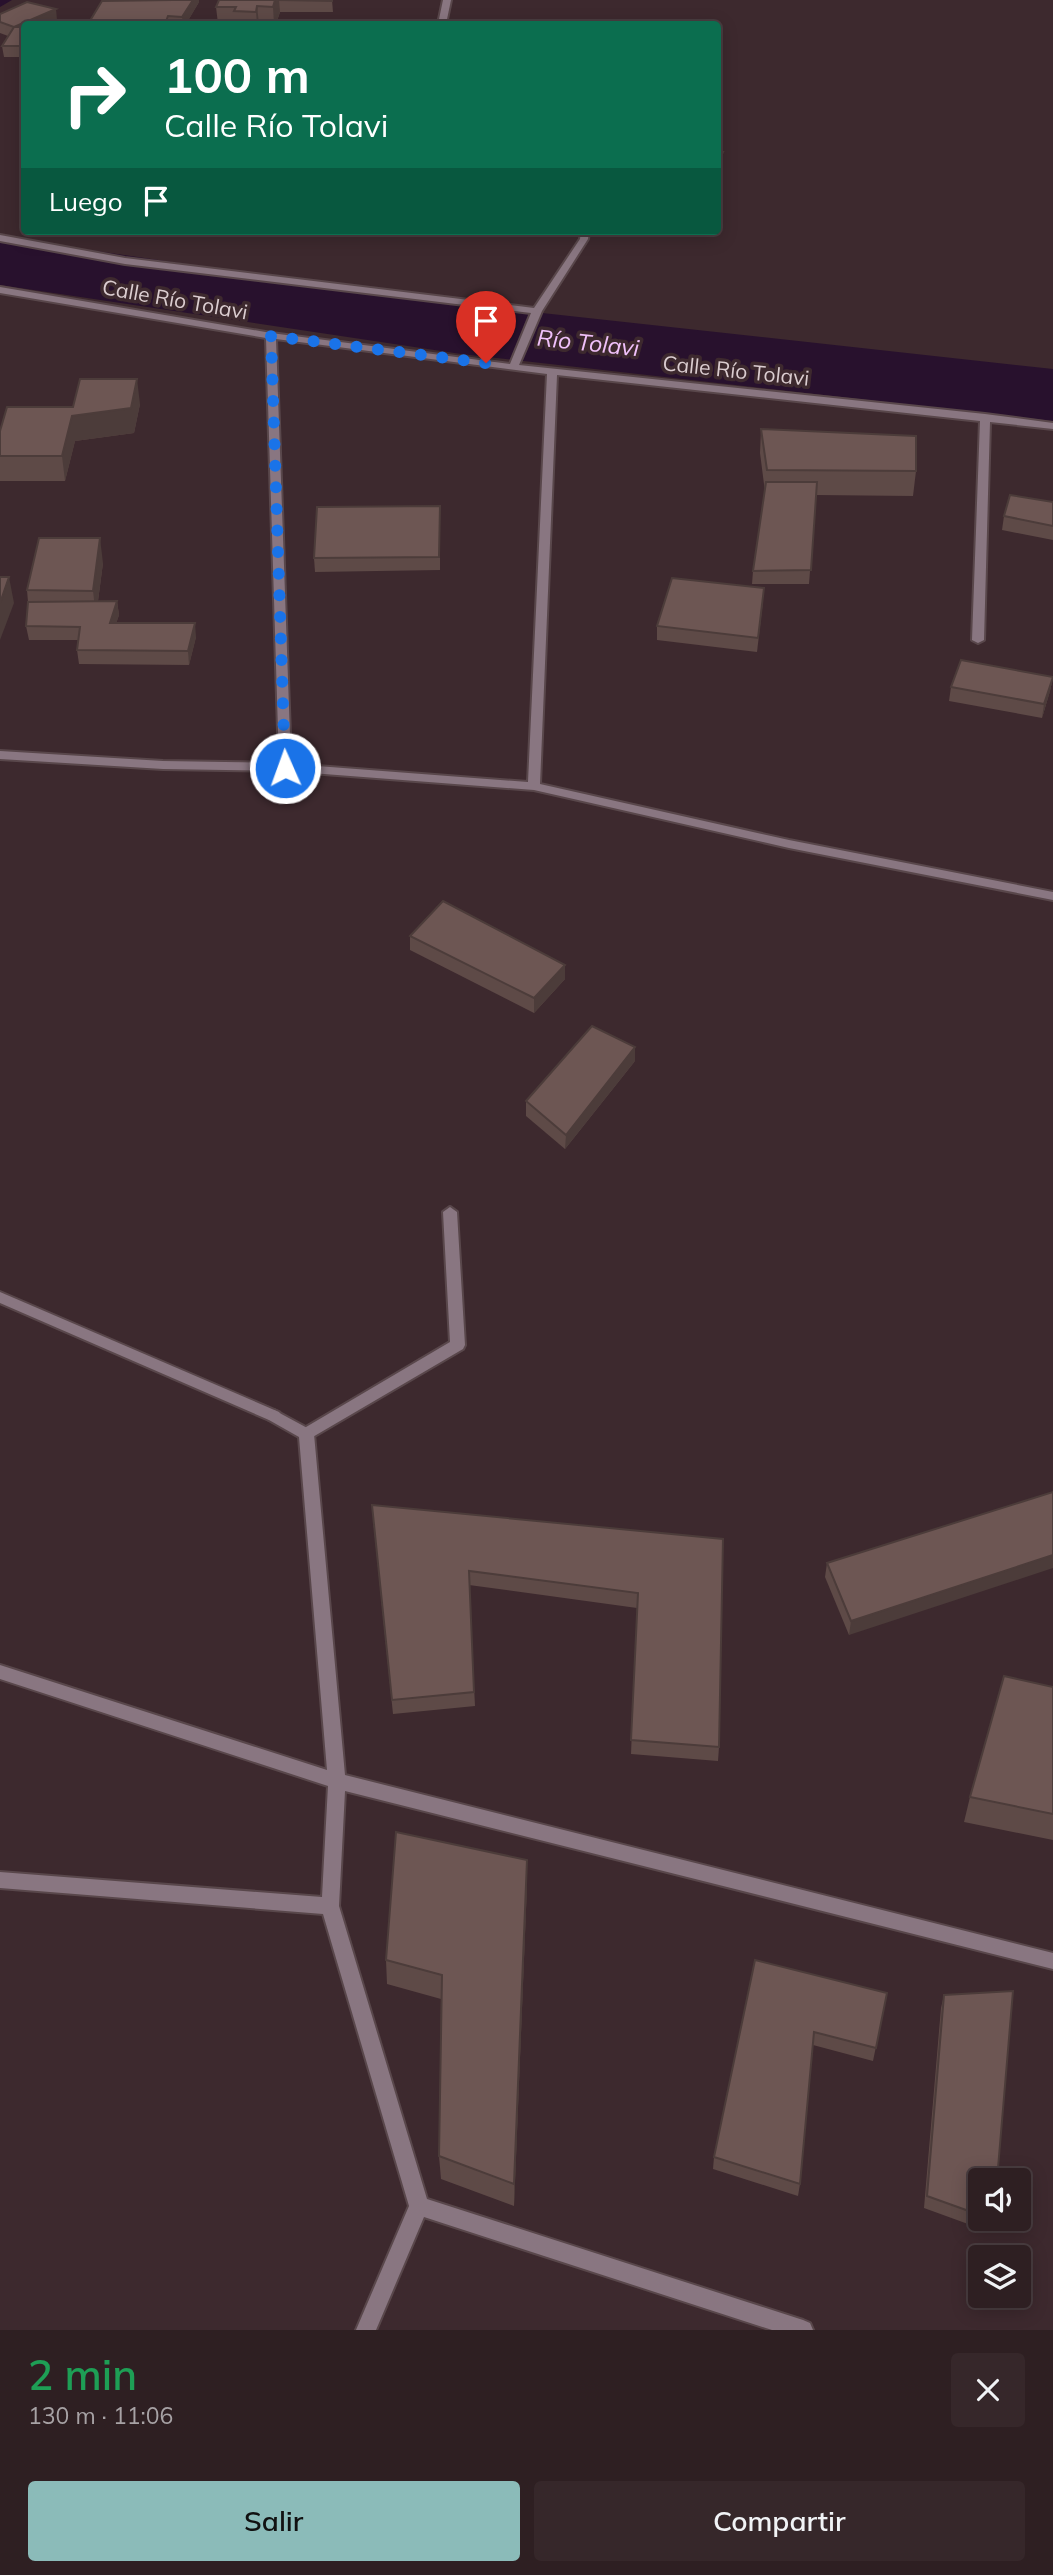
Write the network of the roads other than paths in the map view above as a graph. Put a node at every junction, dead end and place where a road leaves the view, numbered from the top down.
1 (447, 0) edge
2 (443, 21) edge
3 (584, 235) edge
4 (0, 238) edge
5 (0, 290) edge
6 (537, 312) junction
7 (271, 336) junction
8 (513, 366) junction
9 (552, 371) junction
10 (985, 416) junction
11 (1053, 426) edge
12 (978, 640) dead end
13 (0, 755) edge
14 (285, 768) junction
15 (534, 786) junction
16 (1053, 896) edge
17 (450, 1212) dead end
18 (0, 1297) edge
19 (306, 1434) junction
20 (0, 1672) edge
21 (337, 1781) junction
22 (0, 1880) edge
23 (330, 1906) junction
24 (1053, 1961) edge
25 (419, 2206) junction
26 (366, 2330) edge
27 (803, 2330) edge

1 - 2 street
3 - 6 street
4 - 6 street, Calle Río Tolavi
5 - 7 street, Calle Río Tolavi
6 - 8 street
7 - 8 street, Calle Río Tolavi
7 - 14 street
8 - 9 street, Calle Río Tolavi
9 - 10 street, Calle Río Tolavi
9 - 15 street
10 - 11 street, Calle Río Tolavi
10 - 12 street
13 - 14 street
14 - 15 street
15 - 16 street
17 - 19 street
18 - 19 street
19 - 21 street
20 - 21 street
21 - 23 street
21 - 24 street
22 - 23 street
23 - 25 street
25 - 26 street
25 - 27 street

